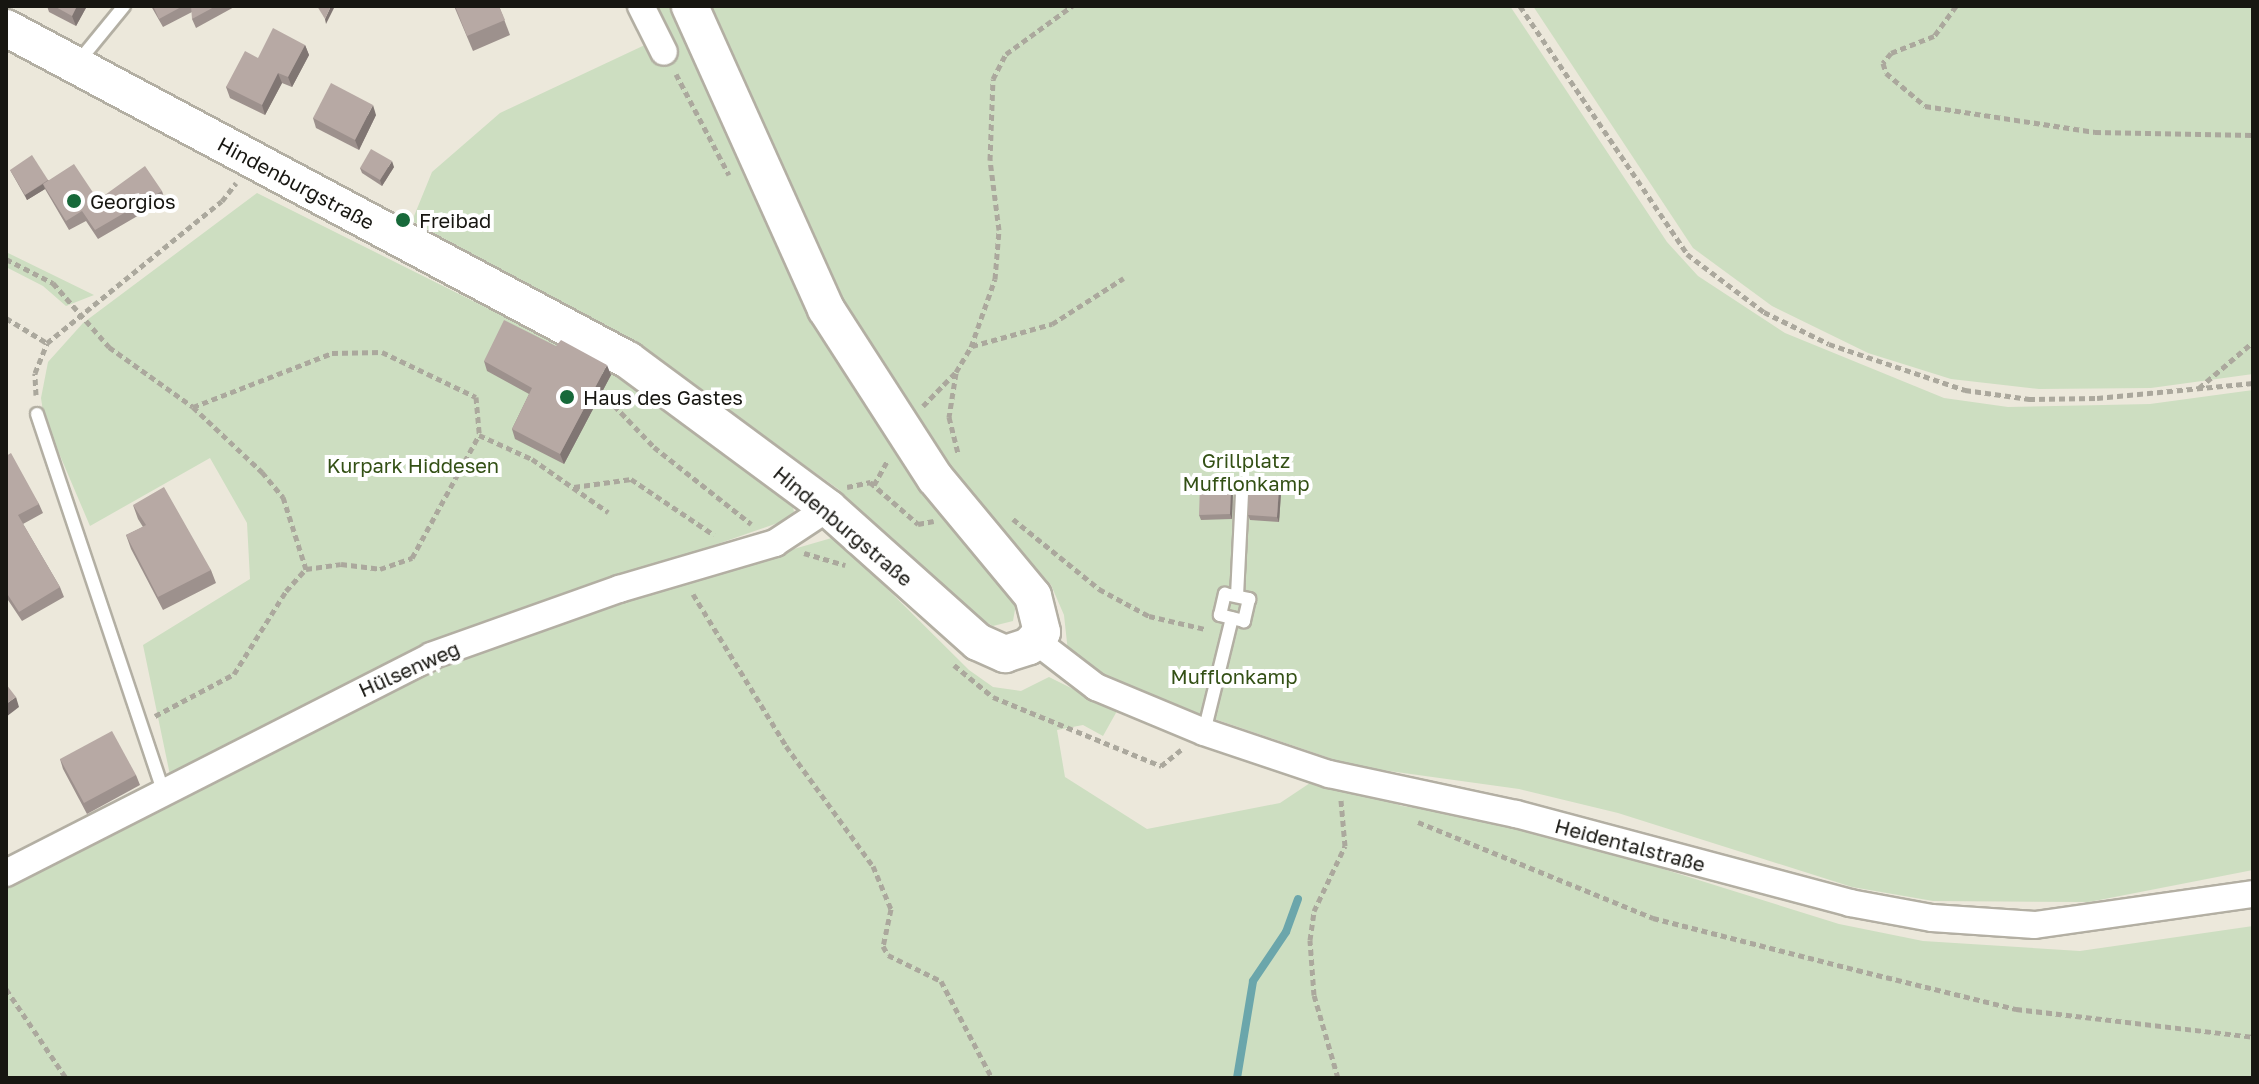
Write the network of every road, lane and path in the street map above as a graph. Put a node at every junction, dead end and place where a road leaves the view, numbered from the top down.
1 (124, 6) edge
2 (641, 6) edge
3 (690, 6) edge
4 (1072, 6) edge
5 (1520, 6) edge
6 (1956, 6) edge
7 (6, 28) edge
8 (664, 52) dead end
9 (75, 67) junction
10 (2253, 135) edge
11 (238, 180) dead end
12 (6, 259) edge
13 (1124, 278) dead end
14 (79, 315) junction
15 (6, 318) edge
16 (2253, 342) edge
17 (47, 343) junction
18 (971, 347) junction
19 (956, 372) junction
20 (2253, 383) edge
21 (2197, 390) junction
22 (607, 398) dead end
23 (193, 407) junction
24 (37, 414) joint
25 (479, 435) junction
26 (895, 444) junction
27 (968, 465) dead end
28 (874, 485) junction
29 (574, 487) junction
30 (1242, 492) dead end
31 (828, 508) junction
32 (608, 512) dead end
33 (1007, 513) dead end
34 (937, 517) dead end
35 (775, 543) junction
36 (741, 554) junction
37 (306, 569) junction
38 (679, 570) junction
39 (1192, 623) dead end
40 (1036, 641) junction
41 (139, 721) junction
42 (1204, 732) junction
43 (1329, 774) junction
44 (163, 790) junction
45 (1406, 815) dead end
46 (6, 873) edge
47 (2253, 894) edge
48 (6, 989) edge
49 (2253, 1037) edge
50 (66, 1078) edge
51 (992, 1078) edge
52 (1338, 1078) edge

1 - 9 lane
2 - 8 street
3 - 26 main road
4 - 18 path
5 - 21 path
6 - 10 path
7 - 9 main road, Hindenburgstraße
9 - 31 main road, Hindenburgstraße
11 - 14 path
12 - 14 path
13 - 18 path
14 - 17 path
14 - 23 path
15 - 17 path
16 - 21 path
17 - 24 path
18 - 19 path
19 - 26 path
19 - 27 path
20 - 21 path
22 - 35 path
23 - 25 path
23 - 37 path
24 - 41 lane
25 - 29 path
25 - 37 path
26 - 28 path
26 - 40 main road
28 - 31 path
28 - 34 path
29 - 32 path
29 - 36 path
30 - 42 lane
31 - 35 street, Hülsenweg
31 - 40 main road, Hindenburgstraße
33 - 39 path
35 - 36 street, Hülsenweg
36 - 38 street, Hülsenweg
37 - 41 path
38 - 44 street, Hülsenweg
38 - 51 path
40 - 42 street, Heidentalstraße
41 - 44 lane
42 - 43 street, Heidentalstraße
43 - 47 street, Heidentalstraße
43 - 52 path
44 - 46 street, Hülsenweg
45 - 49 path
48 - 50 path

